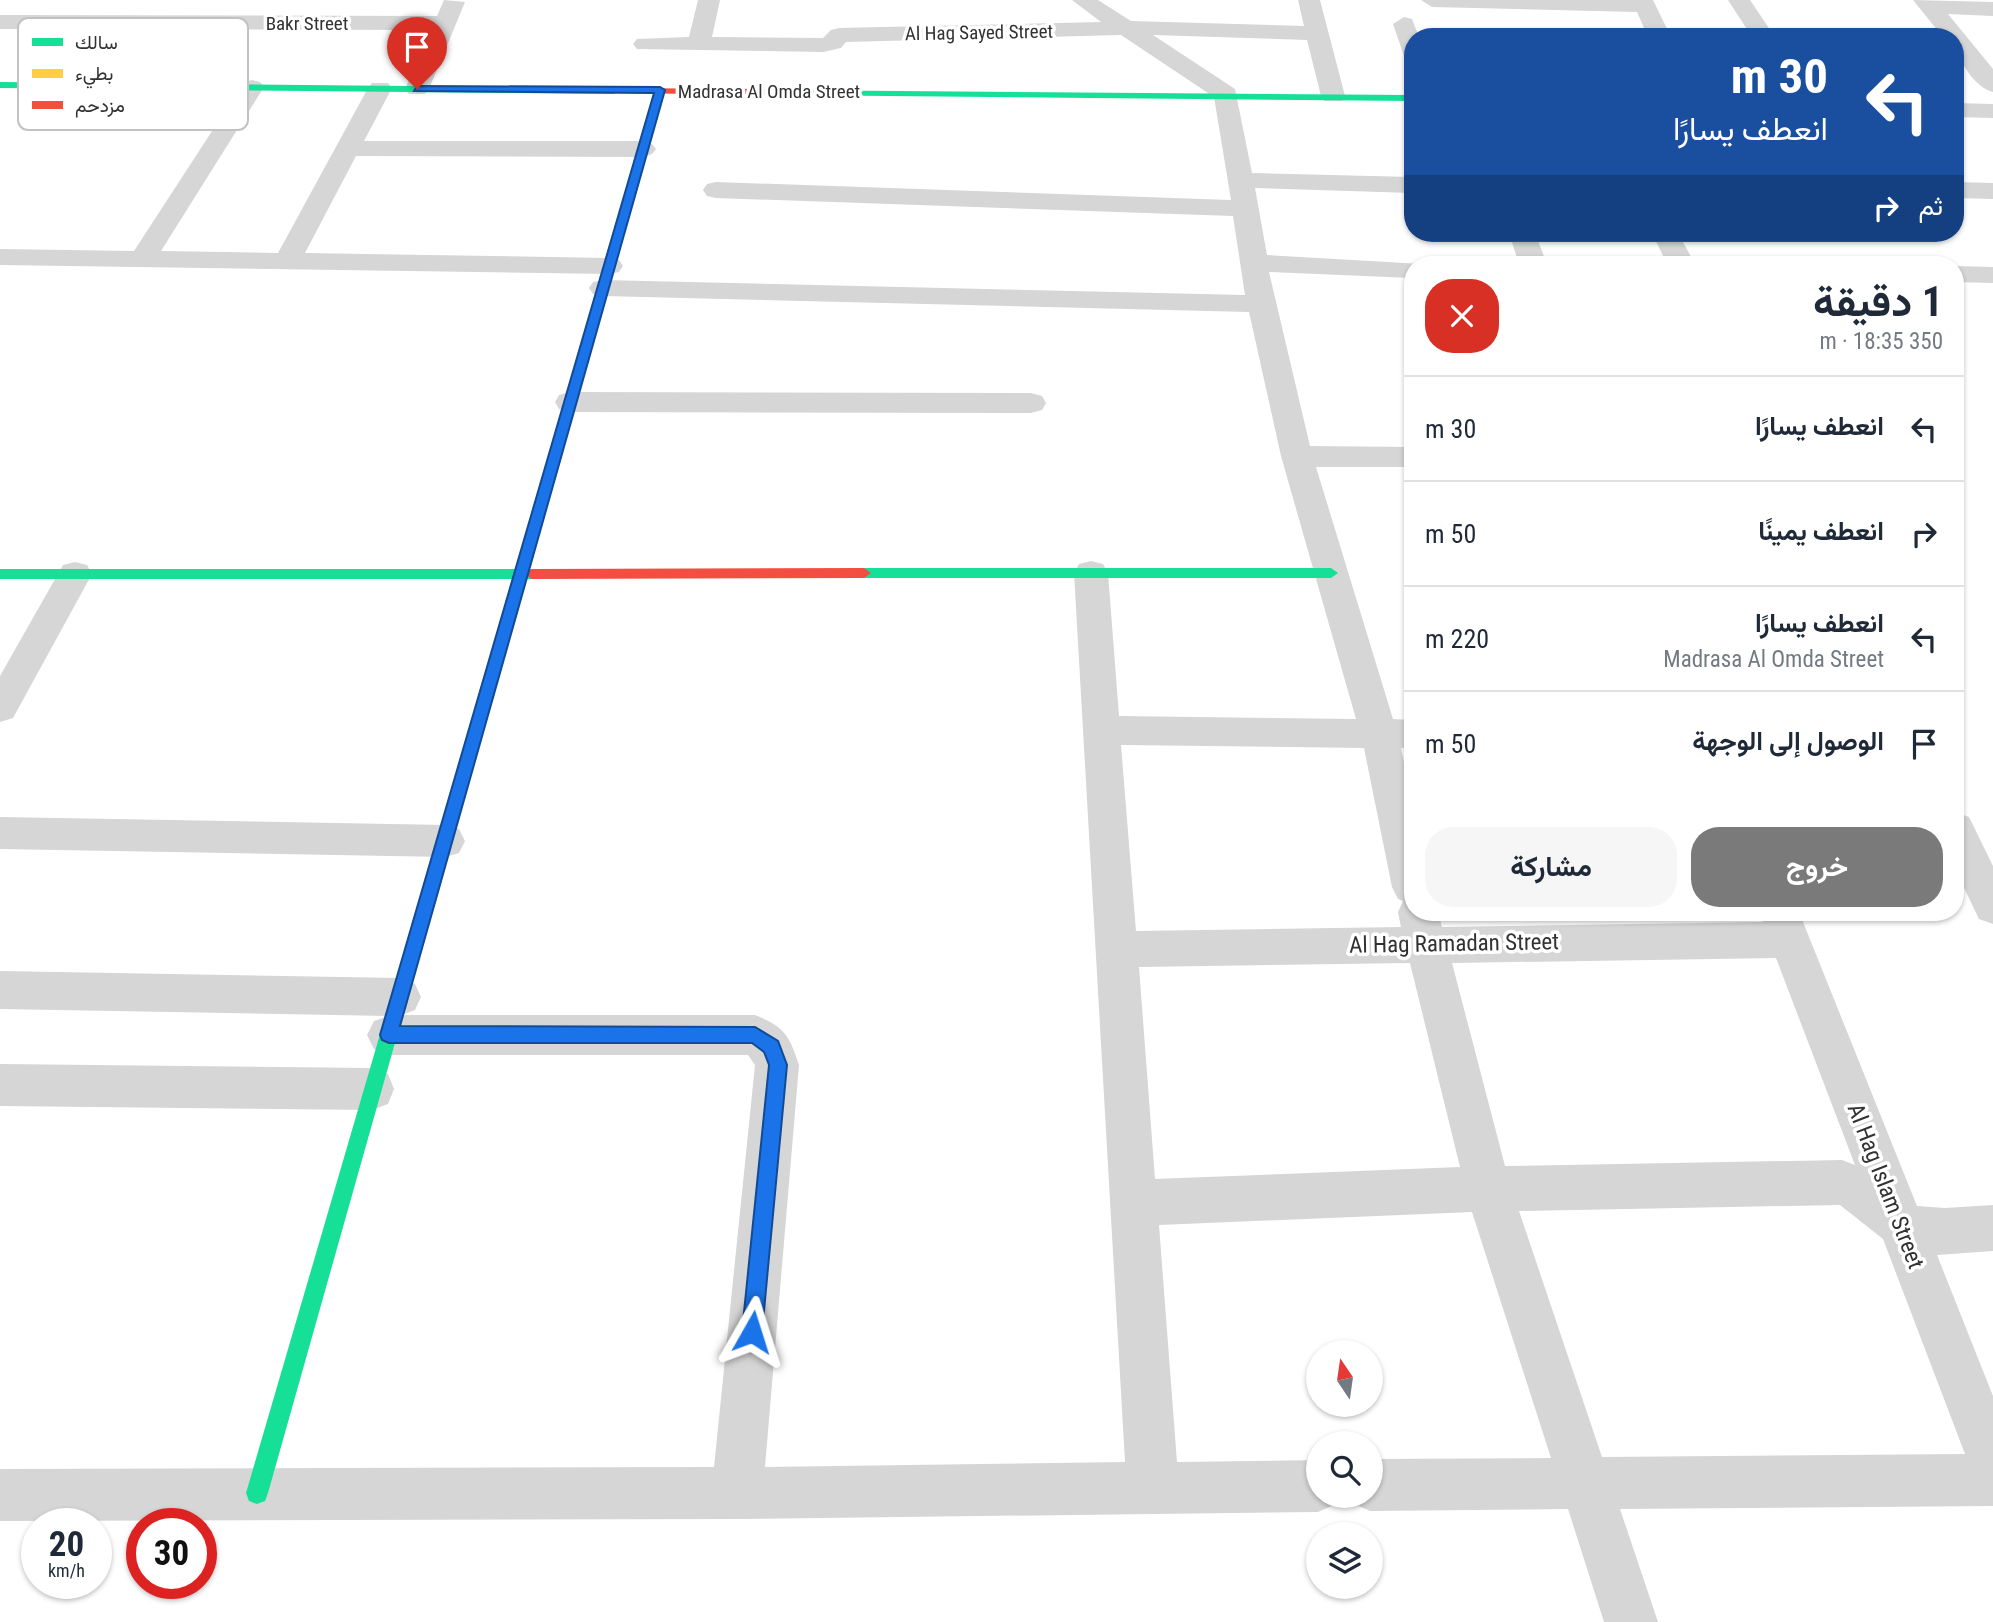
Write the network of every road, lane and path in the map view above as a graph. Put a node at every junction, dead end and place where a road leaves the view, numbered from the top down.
1 (455, 0) edge
2 (709, 0) edge
3 (1083, 0) edge
4 (1309, 0) edge
5 (1432, 0) edge
6 (1739, 0) edge
7 (1926, 1) edge
8 (1643, 3) edge
9 (1993, 9) edge
10 (0, 22) edge
11 (18, 22) edge
12 (248, 23) edge
13 (445, 23) junction
14 (1128, 28) junction
15 (1656, 28) edge
16 (1758, 28) edge
17 (1948, 28) edge
18 (1317, 33) junction
19 (645, 44) dead end
20 (699, 45) junction
21 (1964, 49) edge
22 (0, 85) edge
23 (18, 85) edge
24 (1993, 85) edge
25 (248, 87) edge
26 (252, 87) junction
27 (380, 88) junction
28 (417, 89) junction
29 (660, 90) junction
30 (248, 93) edge
31 (1226, 94) junction
32 (1332, 96) junction
33 (1404, 97) edge
34 (1964, 110) edge
35 (1993, 111) edge
36 (224, 130) edge
37 (348, 148) junction
38 (643, 149) junction
39 (1404, 185) edge
40 (716, 190) dead end
41 (1964, 190) edge
42 (1993, 191) edge
43 (1242, 194) junction
44 (0, 257) edge
45 (142, 259) junction
46 (287, 261) junction
47 (1252, 263) junction
48 (1404, 270) edge
49 (1964, 274) edge
50 (1993, 275) edge
51 (606, 277) junction
52 (1261, 304) junction
53 (570, 402) junction
54 (1031, 403) dead end
55 (1297, 456) junction
56 (1404, 457) edge
57 (521, 572) junction
58 (1091, 573) junction
59 (1331, 573) junction
60 (0, 574) edge
61 (75, 574) junction
62 (0, 708) edge
63 (1102, 730) junction
64 (1396, 734) edge
65 (1404, 810) edge
66 (0, 834) edge
67 (444, 841) junction
68 (1964, 847) edge
69 (1993, 907) edge
70 (1785, 926) edge
71 (1421, 927) edge
72 (1117, 949) junction
73 (0, 990) edge
74 (394, 1016) junction
75 (0, 1085) edge
76 (372, 1089) junction
77 (1489, 1189) junction
78 (1133, 1203) junction
79 (1901, 1223) junction
80 (1993, 1228) edge
81 (1993, 1460) edge
82 (1993, 1480) edge
83 (1585, 1483) junction
84 (1383, 1485) edge
85 (1306, 1486) edge
86 (1153, 1488) junction
87 (257, 1493) junction
88 (737, 1493) junction
89 (0, 1495) edge
90 (1631, 1622) edge

1 - 13 street
2 - 20 street
3 - 14 street
4 - 18 street
5 - 8 street
6 - 16 street
7 - 9 street
7 - 17 street
8 - 15 street
10 - 11 street, Bakr Street
12 - 13 street, Bakr Street
13 - 28 street
14 - 18 street, Al Hag Sayed Street
14 - 20 street, Al Hag Sayed Street
14 - 31 street
18 - 32 street
19 - 20 street, Al Hag Sayed Street
21 - 24 street
22 - 23 street, Madrasa Al Omda Street
25 - 26 street, Madrasa Al Omda Street
26 - 27 street, Madrasa Al Omda Street
26 - 30 street
27 - 28 street, Madrasa Al Omda Street
27 - 37 street
28 - 29 street, Madrasa Al Omda Street
29 - 31 street, Madrasa Al Omda Street
29 - 38 street
31 - 32 street, Madrasa Al Omda Street
31 - 43 street
32 - 33 street, Madrasa Al Omda Street
34 - 35 street
36 - 45 street
37 - 38 street
37 - 46 street
38 - 51 street
39 - 43 street
40 - 43 street
41 - 42 street
43 - 47 street
44 - 45 street
45 - 46 street
46 - 51 street
47 - 48 street
47 - 52 street
49 - 50 street
51 - 52 street
51 - 53 street
52 - 55 street
53 - 54 street
53 - 57 street
55 - 56 street
55 - 59 street
57 - 58 street
57 - 61 street
57 - 67 street
58 - 59 street
58 - 63 street
59 - 64 street
60 - 61 street
61 - 62 street
63 - 64 street
63 - 72 street
64 - 65 street
66 - 67 street
67 - 74 street
68 - 69 street
70 - 71 street, Al Hag Ramadan Street
70 - 79 street, Al Hag Islam Street
71 - 72 street, Al Hag Ramadan Street
71 - 77 street
72 - 78 street
73 - 74 street
74 - 76 street
74 - 88 street
75 - 76 street
76 - 87 street
77 - 78 street
77 - 79 street
77 - 83 street
78 - 86 street
79 - 80 street
79 - 81 street, Al Hag Islam Street
82 - 83 street
83 - 84 street
83 - 90 street
85 - 86 street
86 - 88 street
87 - 88 street
87 - 89 street

